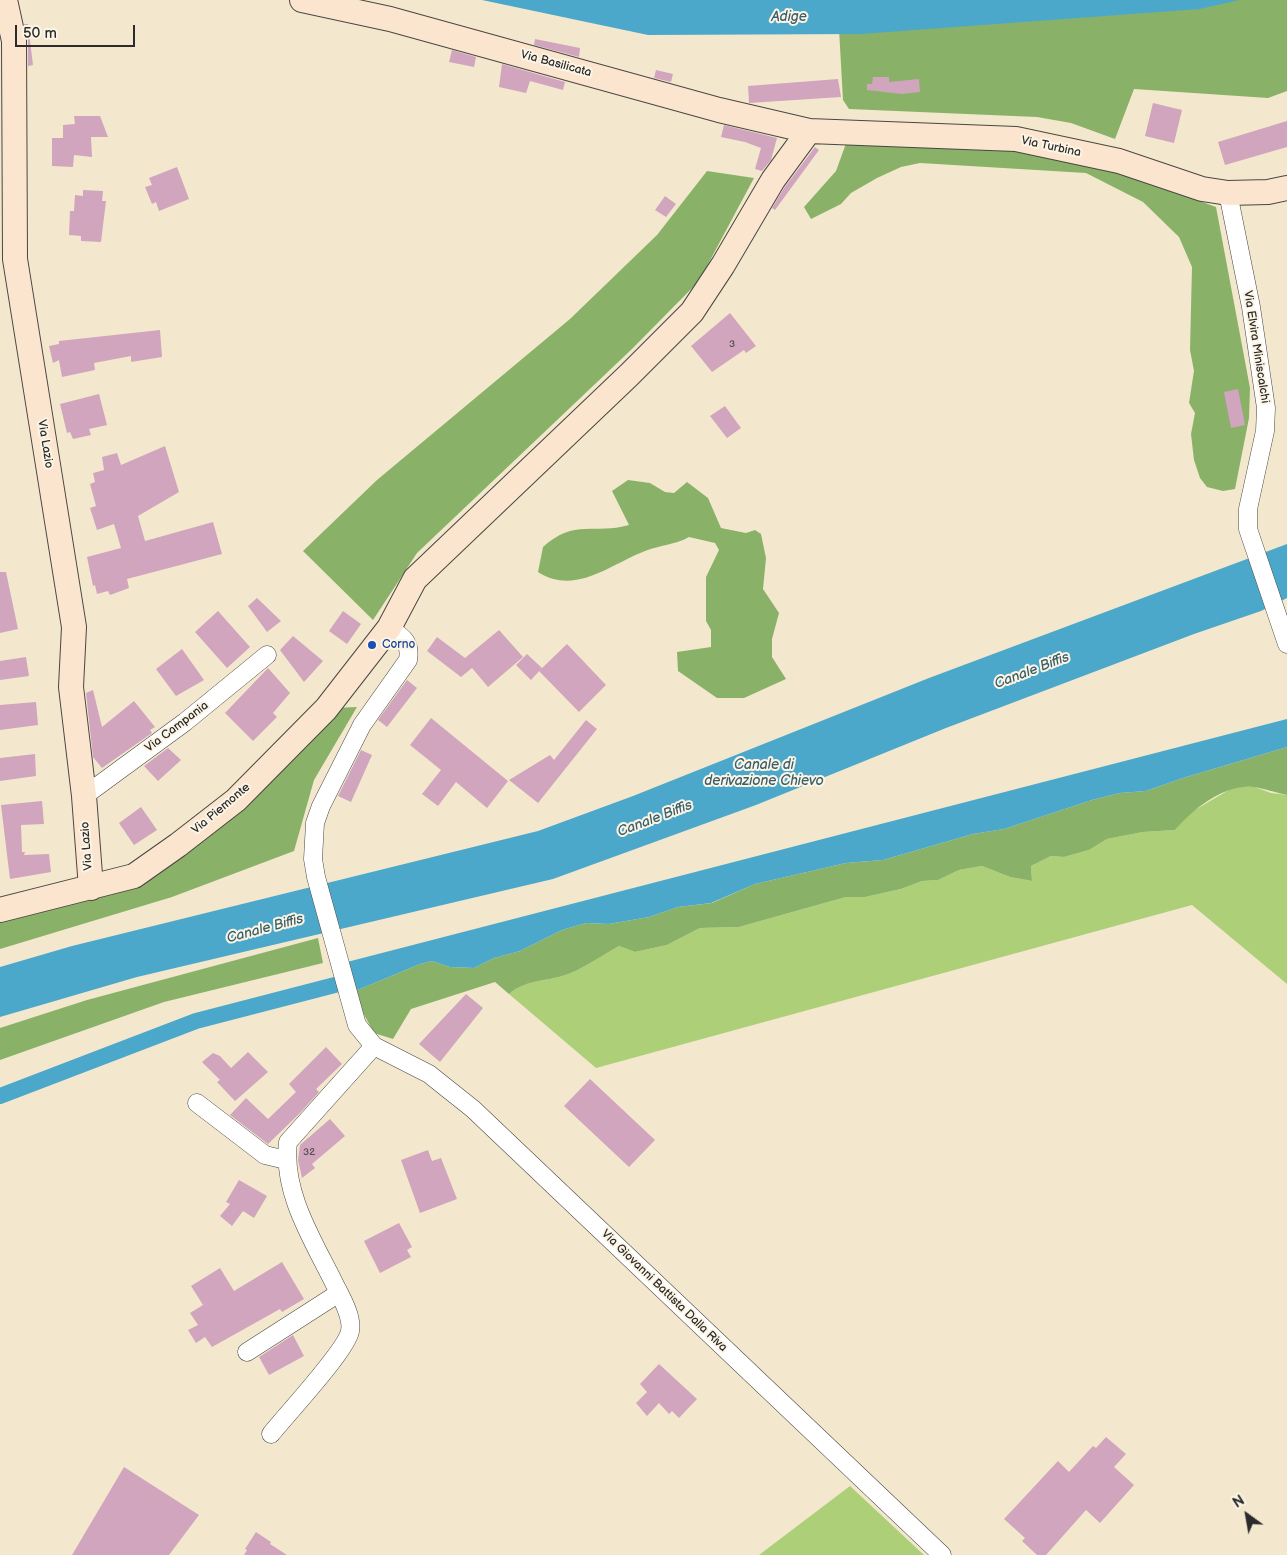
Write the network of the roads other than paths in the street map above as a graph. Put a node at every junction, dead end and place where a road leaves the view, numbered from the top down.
1 (5, 0) edge
2 (302, 0) edge
3 (809, 131) junction
4 (1287, 188) edge
5 (1228, 193) junction
6 (389, 628) junction
7 (1287, 644) edge
8 (267, 655) dead end
9 (84, 796) junction
10 (91, 888) junction
11 (0, 910) edge
12 (374, 1046) junction
13 (197, 1103) dead end
14 (286, 1160) junction
15 (339, 1293) junction
16 (247, 1352) dead end
17 (271, 1434) dead end
18 (942, 1555) edge

1 - 9 street, Via Lazio
2 - 3 street, Via Basilicata
3 - 5 street, Via Turbina
3 - 6 street, Via Piemonte
4 - 5 street, Via Turbina
5 - 7 street, Via Elvira Miniscalchi
6 - 10 street, Via Piemonte
6 - 12 street, Via Giovanni Battista Dalla Riva
8 - 9 street, Via Campania
9 - 10 street, Via Lazio
10 - 11 street, Via Piemonte
12 - 14 street
12 - 18 street, Via Giovanni Battista Dalla Riva
13 - 14 street
14 - 15 street
15 - 16 street
15 - 17 street

